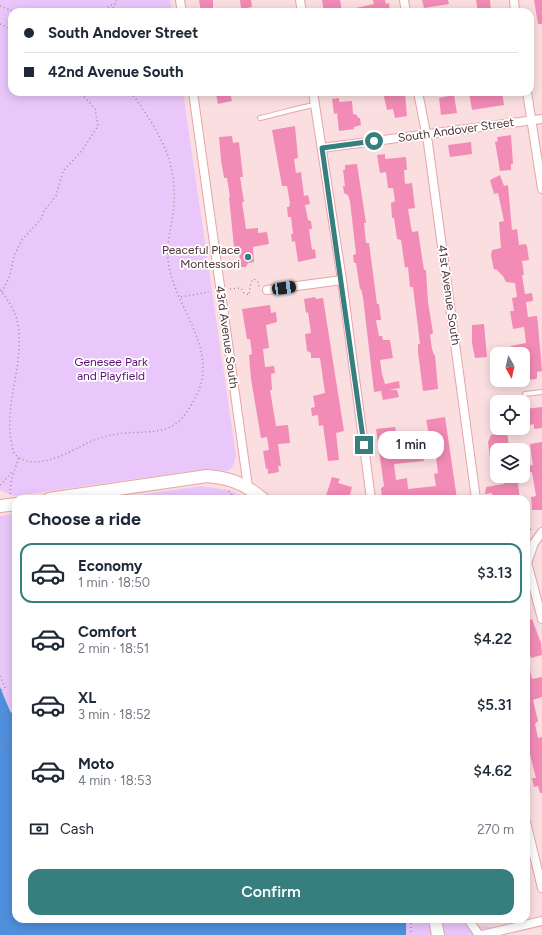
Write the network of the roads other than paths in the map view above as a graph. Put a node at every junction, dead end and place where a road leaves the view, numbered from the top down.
1 (194, 96) edge
2 (314, 96) edge
3 (419, 96) edge
4 (528, 96) edge
5 (315, 104) junction
6 (260, 118) dead end
7 (542, 119) edge
8 (532, 120) junction
9 (426, 135) junction
10 (322, 148) junction
11 (542, 189) edge
12 (342, 280) junction
13 (264, 290) road end
14 (542, 392) edge
15 (525, 394) dead end
16 (248, 487) junction
17 (76, 495) edge
18 (258, 495) edge
19 (371, 495) edge
20 (475, 495) edge
21 (12, 499) edge
22 (0, 505) edge
23 (542, 533) edge
24 (530, 555) edge
25 (530, 575) edge
26 (542, 619) edge
27 (530, 838) edge
28 (542, 888) edge
29 (542, 921) edge
30 (436, 923) edge
31 (471, 923) edge
32 (438, 935) edge
33 (480, 935) edge

1 - 16 street, 43rd Avenue South
2 - 5 street
3 - 9 street, 41st Avenue South
4 - 8 street
5 - 6 lane
5 - 10 street
7 - 8 street, South Andover Street
8 - 9 street, South Andover Street
8 - 11 street
9 - 10 street, South Andover Street
9 - 20 street, 41st Avenue South
10 - 12 street
12 - 13 street
12 - 19 street
14 - 15 lane
16 - 17 main road
16 - 18 main road
21 - 22 main road
23 - 24 street
25 - 26 street
27 - 28 street
29 - 33 street
30 - 32 main road
31 - 33 street

